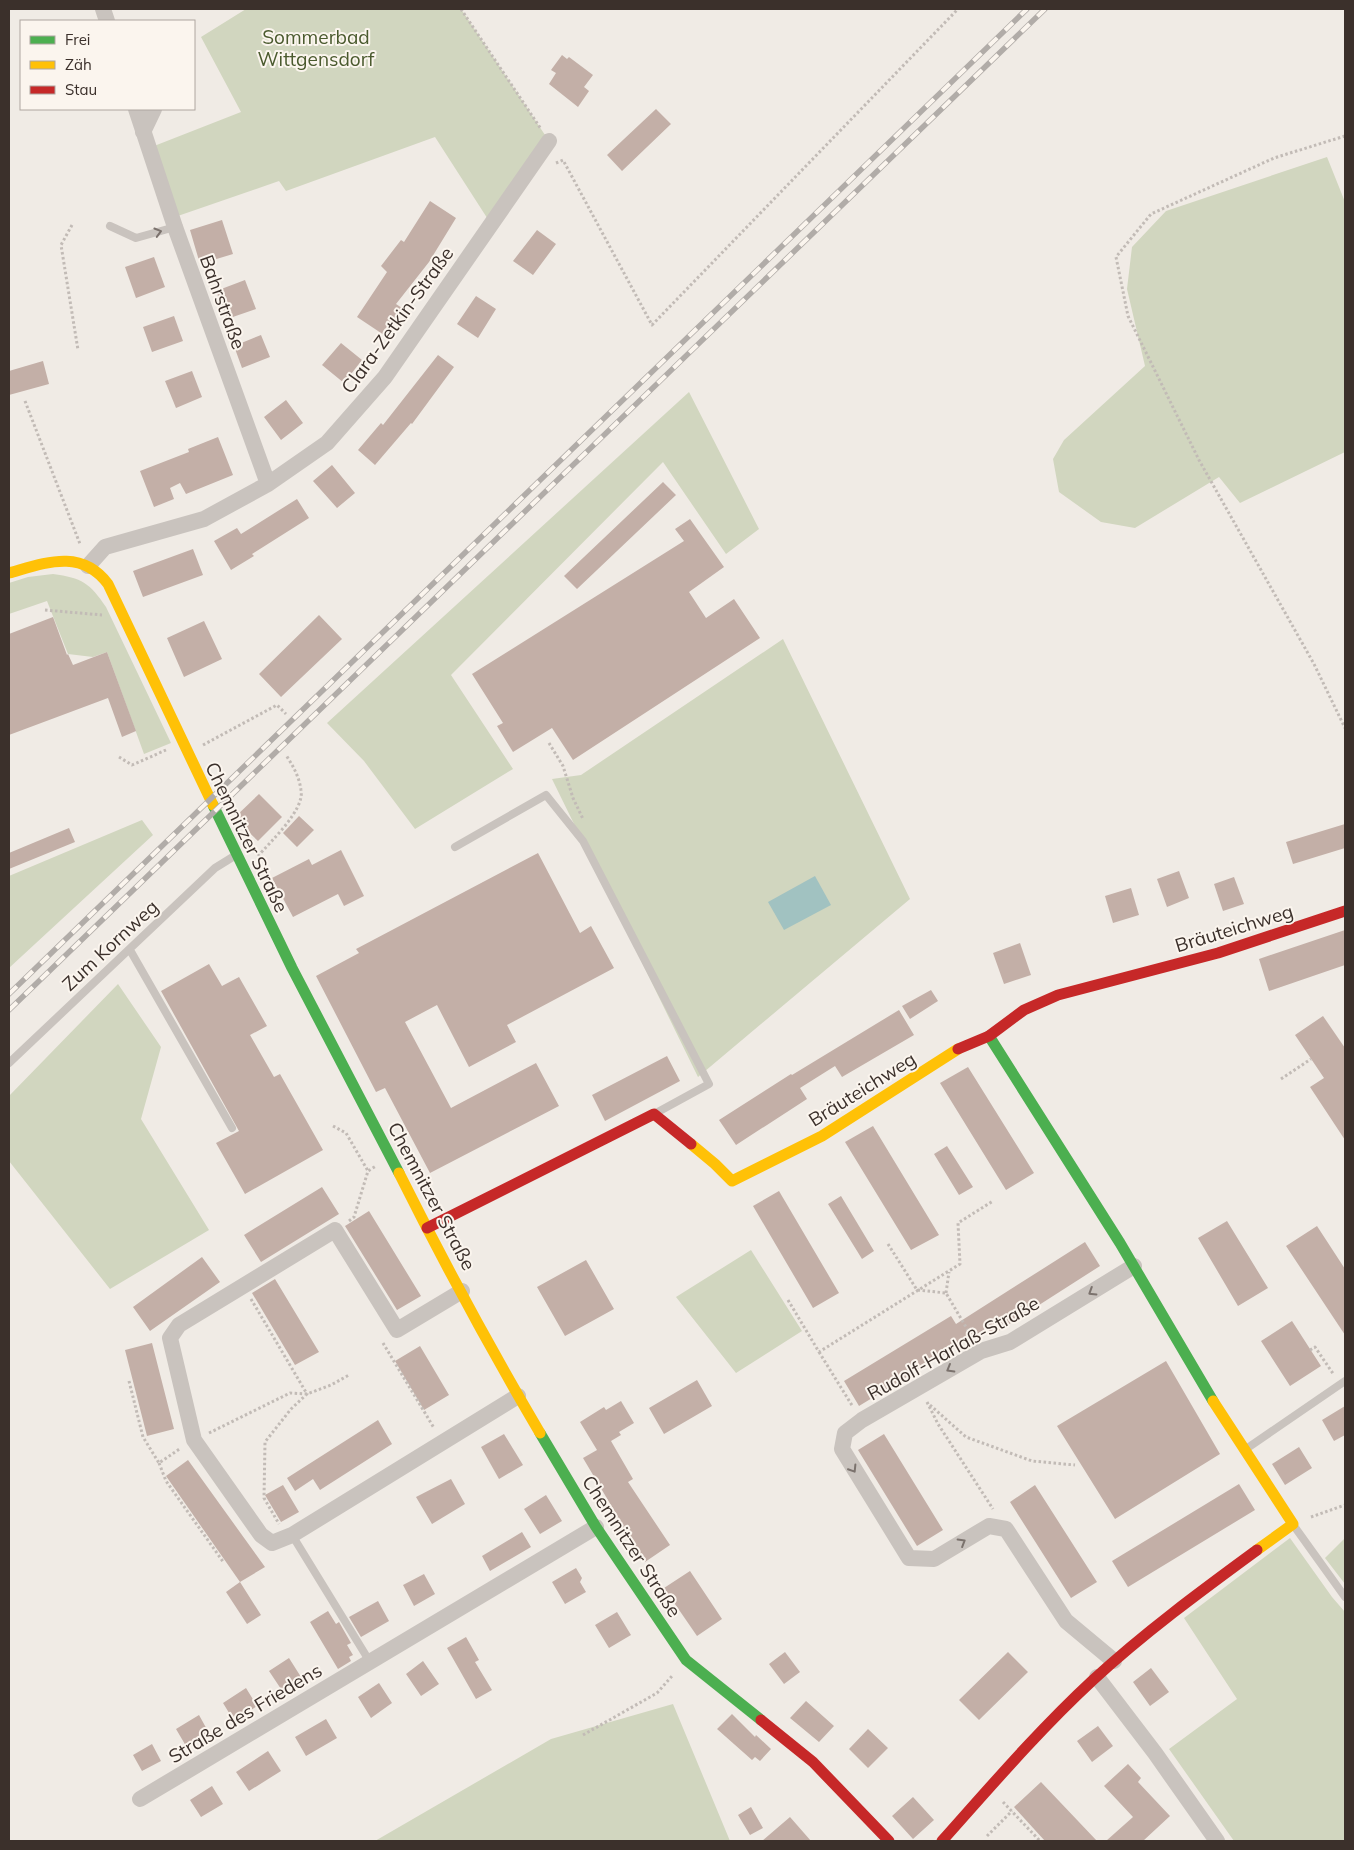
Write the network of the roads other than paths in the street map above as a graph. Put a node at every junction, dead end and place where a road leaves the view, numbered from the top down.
1 (136, 110) edge
2 (154, 110) edge
3 (143, 132) junction
4 (549, 141) road end
5 (110, 226) dead end
6 (175, 227) junction
7 (268, 484) junction
8 (88, 566) junction
9 (9, 573) edge
10 (455, 847) dead end
11 (236, 855) junction
12 (1345, 911) edge
13 (130, 950) junction
14 (989, 1036) junction
15 (9, 1063) edge
16 (654, 1114) junction
17 (232, 1128) dead end
18 (427, 1228) junction
19 (1134, 1266) junction
20 (462, 1291) junction
21 (1342, 1382) edge
22 (518, 1396) junction
23 (1244, 1450) junction
24 (1293, 1524) junction
25 (596, 1527) junction
26 (290, 1536) junction
27 (1345, 1597) edge
28 (1114, 1661) junction
29 (370, 1662) junction
30 (1097, 1677) junction
31 (140, 1799) dead end
32 (889, 1841) edge
33 (942, 1841) edge
34 (1217, 1841) edge

1 - 3 street, Bahrstraße
2 - 3 street
3 - 6 street, Bahrstraße
4 - 7 street, Clara-Zetkin-Straße
5 -> 6 lane
6 - 7 street, Bahrstraße
7 - 8 street, Clara-Zetkin-Straße
8 - 9 street
8 - 11 street, Chemnitzer Straße
10 - 16 lane
11 - 13 lane, Zum Kornweg
11 - 18 street, Chemnitzer Straße
12 - 14 street, Bräuteichweg
13 - 15 lane, Zum Kornweg
13 - 17 lane
14 - 16 street, Bräuteichweg
14 - 19 street
16 - 18 street
18 - 20 street, Chemnitzer Straße
19 - 23 street
19 -> 28 street, Rudolf-Harlaß-Straße
20 - 22 street, Chemnitzer Straße
20 - 26 street
21 - 23 lane
22 - 25 street, Chemnitzer Straße
22 - 26 street
23 - 24 street
24 - 27 lane
24 - 28 street
25 - 29 street, Straße des Friedens
25 - 32 street, Chemnitzer Straße
26 - 29 lane
28 - 30 street
29 - 31 street, Straße des Friedens
30 - 33 street
30 - 34 street

